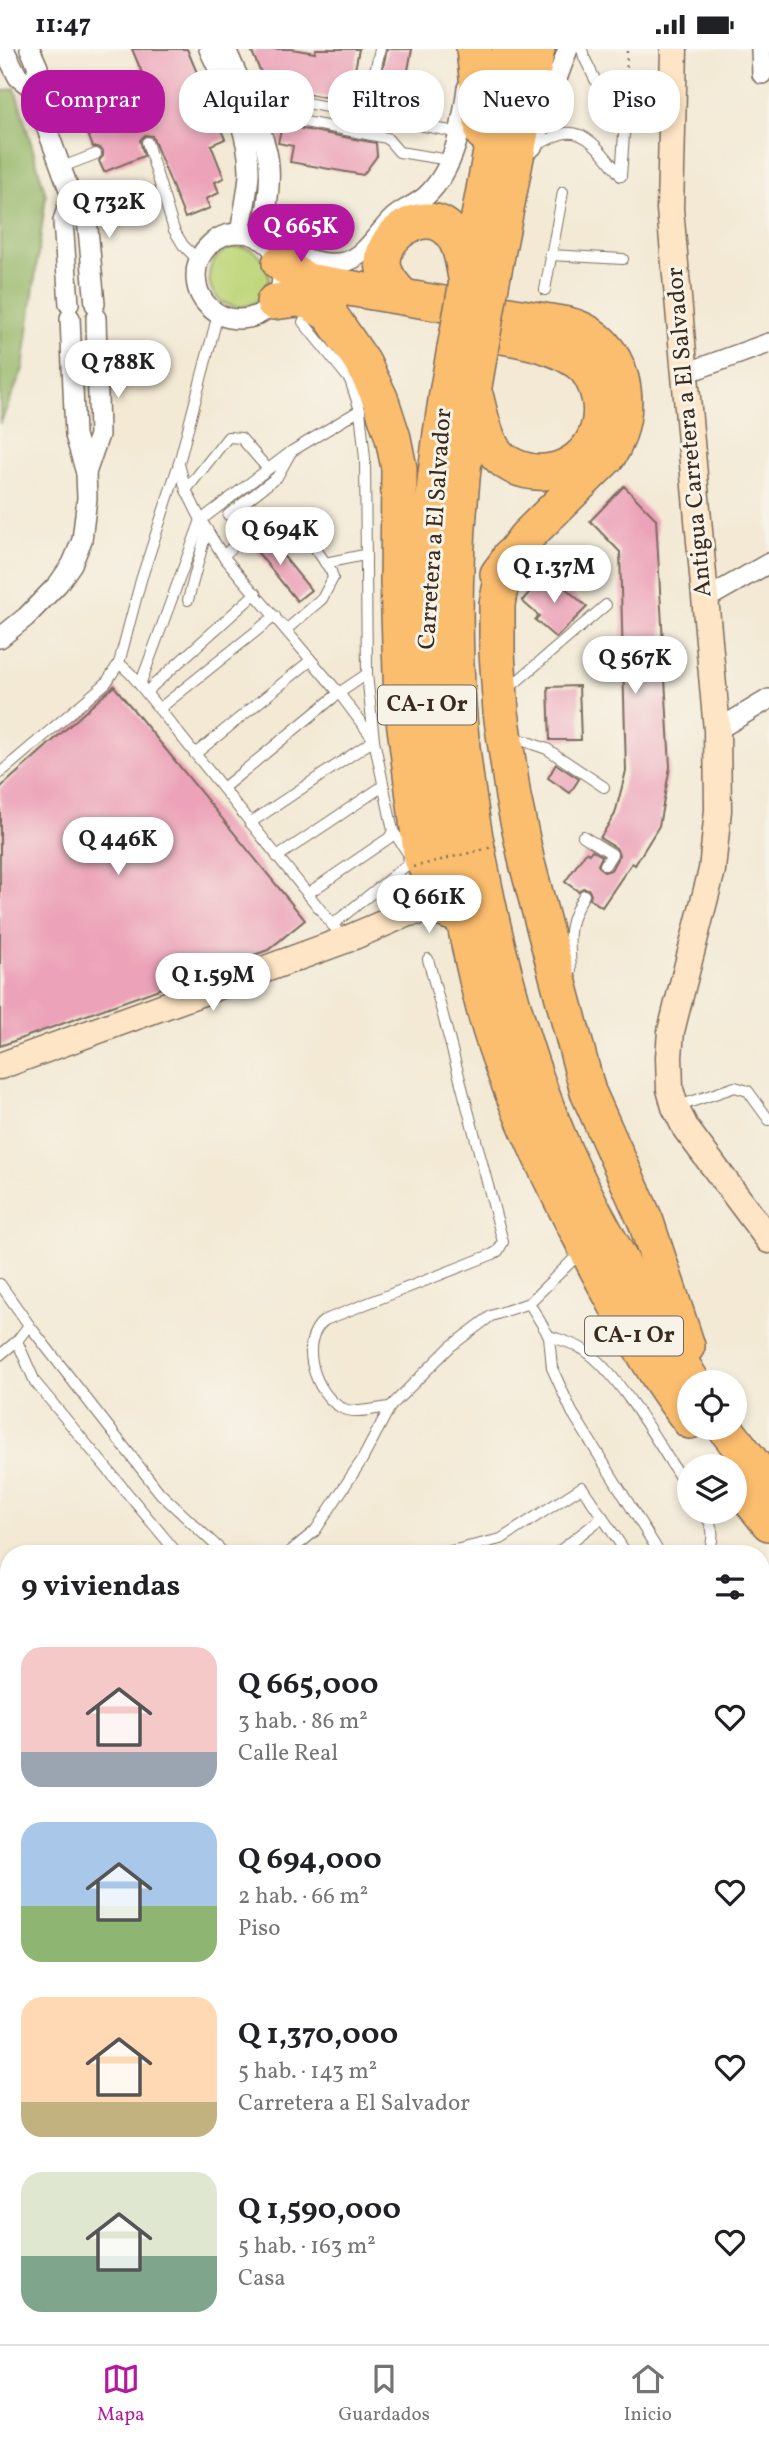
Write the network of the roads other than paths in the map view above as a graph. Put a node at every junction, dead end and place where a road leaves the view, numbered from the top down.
1 (4, 49) edge
2 (30, 49) edge
3 (209, 49) edge
4 (226, 49) edge
5 (380, 49) edge
6 (473, 49) edge
7 (510, 49) edge
8 (537, 49) edge
9 (568, 49) edge
10 (582, 49) edge
11 (674, 49) edge
12 (761, 49) edge
13 (37, 70) edge
14 (235, 70) edge
15 (375, 70) edge
16 (470, 70) edge
17 (762, 74) dead end
18 (21, 79) edge
19 (314, 124) edge
20 (50, 133) edge
21 (261, 133) edge
22 (461, 133) edge
23 (147, 142) dead end
24 (531, 148) junction
25 (96, 154) dead end
26 (449, 160) junction
27 (62, 167) junction
28 (487, 168) junction
29 (563, 192) dead end
30 (71, 195) junction
31 (507, 203) junction
32 (240, 233) junction
33 (269, 248) junction
34 (550, 255) junction
35 (623, 259) dead end
36 (199, 261) junction
37 (92, 268) junction
38 (67, 269) junction
39 (474, 287) junction
40 (545, 290) dead end
41 (402, 296) junction
42 (274, 302) junction
43 (306, 311) junction
44 (218, 314) junction
45 (769, 343) edge
46 (467, 350) junction
47 (686, 373) junction
48 (474, 386) junction
49 (360, 410) junction
50 (292, 451) junction
51 (178, 463) junction
52 (437, 463) junction
53 (267, 468) junction
54 (86, 473) junction
55 (186, 490) junction
56 (228, 515) dead end
57 (204, 525) junction
58 (398, 526) junction
59 (223, 555) junction
60 (364, 555) junction
61 (510, 556) junction
62 (325, 563) junction
63 (769, 563) edge
64 (256, 593) junction
65 (188, 600) dead end
66 (704, 600) junction
67 (606, 605) dead end
68 (275, 616) junction
69 (287, 629) junction
70 (0, 638) edge
71 (456, 655) junction
72 (310, 661) junction
73 (119, 663) junction
74 (367, 674) junction
75 (143, 689) junction
76 (339, 693) junction
77 (500, 695) junction
78 (769, 699) edge
79 (159, 709) junction
80 (717, 730) junction
81 (504, 734) junction
82 (374, 740) junction
83 (195, 754) junction
84 (0, 773) edge
85 (383, 786) junction
86 (604, 787) dead end
87 (223, 788) junction
88 (250, 823) junction
89 (393, 831) junction
90 (583, 836) dead end
91 (277, 857) junction
92 (605, 865) dead end
93 (421, 871) junction
94 (307, 894) junction
95 (584, 895) dead end
96 (408, 913) junction
97 (462, 931) junction
98 (338, 932) junction
99 (428, 958) dead end
100 (564, 1001) junction
101 (0, 1066) edge
102 (675, 1107) junction
103 (769, 1120) edge
104 (768, 1238) edge
105 (586, 1247) junction
106 (0, 1284) edge
107 (529, 1303) junction
108 (29, 1325) junction
109 (549, 1336) junction
110 (17, 1341) junction
111 (0, 1355) edge
112 (688, 1370) edge
113 (692, 1370) edge
114 (677, 1402) edge
115 (390, 1407) junction
116 (734, 1440) edge
117 (677, 1473) edge
118 (769, 1485) edge
119 (747, 1496) edge
120 (603, 1517) junction
121 (769, 1523) edge
122 (712, 1524) edge
123 (171, 1545) edge
124 (215, 1545) edge
125 (298, 1545) edge
126 (475, 1545) edge
127 (567, 1545) edge
128 (619, 1545) edge
129 (654, 1545) edge
130 (710, 1545) edge

1 - 18 street
2 - 13 street
3 - 32 street
4 - 14 street
5 - 15 lane
6 - 16 street
6 - 28 highway
7 - 28 highway, Carretera a El Salvador / CA-1 Or
8 - 31 highway, Carretera a El Salvador / CA-1 Or
9 - 24 street
10 - 24 lane
11 - 47 street, Antigua Carretera a El Salvador
12 - 17 street
19 - 26 lane
20 - 27 street
21 - 33 street
22 - 26 street
23 - 36 lane
24 - 31 street
25 - 27 lane
26 - 33 street
27 - 30 street
28 - 39 highway, Carretera a El Salvador / CA-1 Or
29 - 34 lane
30 - 37 street
30 - 38 street
31 - 39 highway, Carretera a El Salvador / CA-1 Or
32 - 33 street
32 - 36 street
33 - 41 highway
33 - 42 street
34 - 35 lane
34 - 40 lane
36 - 44 street
37 - 38 street
37 - 54 street
38 - 54 street
39 - 41 highway
39 - 46 highway, Carretera a El Salvador / CA-1 Or, bridge
41 - 61 highway
42 - 43 highway
42 - 44 street
43 - 48 highway
43 - 49 lane
43 - 58 highway
44 - 51 lane
45 - 47 street
46 - 48 highway, Carretera a El Salvador / CA-1 Or
46 - 52 highway, Carretera a El Salvador / CA-1 Or
47 - 66 street, Antigua Carretera a El Salvador
48 - 71 highway, Carretera a El Salvador / CA-1 Or
49 - 50 lane
49 - 60 lane
50 - 53 lane
50 - 56 lane
51 - 55 lane
51 - 73 lane
52 - 58 highway
52 - 97 highway, Carretera a El Salvador / CA-1 Or
53 - 55 lane
53 - 57 lane
54 - 70 street
55 - 57 lane
57 - 59 lane
57 - 65 lane
57 - 75 lane
58 - 93 highway
59 - 62 lane
59 - 64 lane
60 - 62 lane
60 - 74 lane
61 - 71 highway
61 - 77 highway
62 - 69 lane
63 - 66 street
64 - 68 lane
64 - 75 lane
66 - 80 street, Antigua Carretera a El Salvador
67 - 77 lane
68 - 69 lane
68 - 79 lane
69 - 72 lane
71 - 112 highway, Carretera a El Salvador / CA-1 Or
72 - 76 lane
72 - 83 lane
73 - 75 lane
73 - 84 lane
74 - 76 lane
74 - 82 lane
75 - 79 lane
76 - 82 lane
76 - 87 lane
77 - 81 highway
78 - 80 street
79 - 83 lane
80 - 102 street, Antigua Carretera a El Salvador
81 - 86 lane
81 - 100 highway
82 - 85 lane
82 - 88 lane
83 - 87 lane
85 - 89 lane
85 - 91 lane
87 - 88 lane
88 - 91 lane
89 - 94 lane
89 - 98 lane
90 - 92 lane
91 - 94 lane
93 - 96 street
93 - 97 highway
94 - 98 lane
95 - 100 lane
96 - 97 street
96 - 98 street
97 - 105 highway, Carretera a El Salvador / CA-1 Or
98 - 101 street
99 - 115 lane
100 - 113 highway
102 - 103 lane
102 - 104 street, Antigua Carretera a El Salvador
105 - 107 lane
105 - 114 highway, Carretera a El Salvador / CA-1 Or
106 - 108 lane
107 - 109 lane
107 - 115 lane
108 - 110 lane
108 - 124 lane
109 - 117 lane
109 - 129 lane
110 - 111 lane
110 - 123 lane
115 - 125 lane
116 - 118 highway
119 - 121 highway
120 - 126 lane
120 - 127 lane
120 - 128 lane
122 - 130 lane

